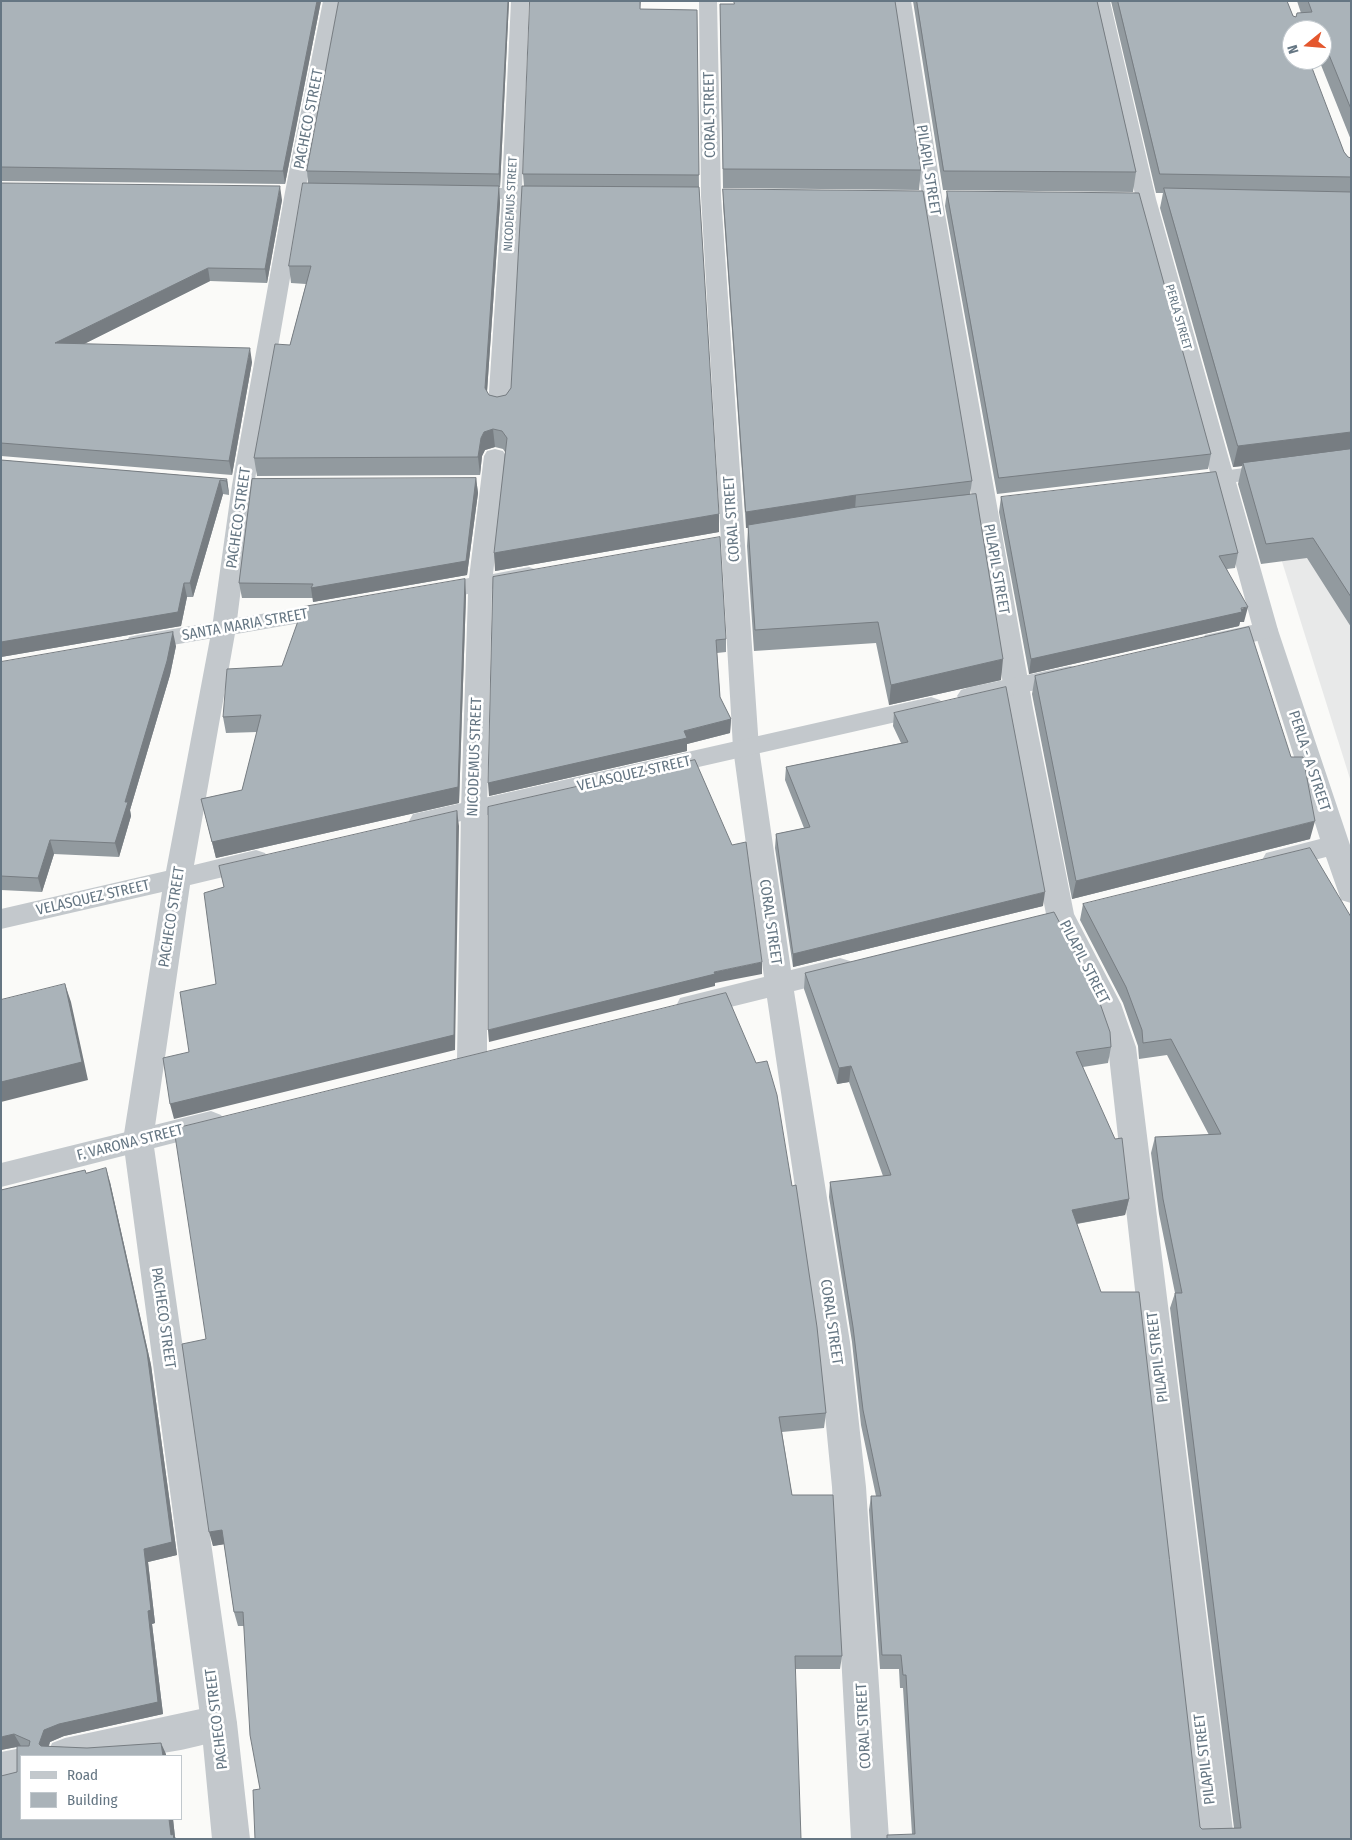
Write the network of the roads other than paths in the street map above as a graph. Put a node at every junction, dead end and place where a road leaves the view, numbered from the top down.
1 (332, 1) edge
2 (520, 1) edge
3 (708, 1) edge
4 (902, 1) edge
5 (1101, 1) edge
6 (443, 193) edge
7 (512, 194) junction
8 (582, 194) edge
9 (499, 406) edge
10 (495, 456) dead end
11 (1351, 460) edge
12 (1223, 477) junction
13 (1175, 483) edge
14 (548, 572) edge
15 (480, 584) junction
16 (404, 597) edge
17 (357, 605) edge
18 (224, 628) junction
19 (1266, 630) junction
20 (118, 647) edge
21 (1189, 647) edge
22 (1093, 668) edge
23 (1016, 686) junction
24 (746, 748) junction
25 (474, 809) junction
26 (397, 827) edge
27 (1336, 845) junction
28 (283, 854) edge
29 (1251, 866) edge
30 (178, 878) junction
31 (1351, 893) edge
32 (1, 919) edge
33 (866, 962) edge
34 (779, 984) junction
35 (664, 1012) edge
36 (500, 1052) edge
37 (472, 1060) junction
38 (443, 1066) edge
39 (234, 1117) edge
40 (138, 1140) junction
41 (1, 1175) edge
42 (219, 1723) junction
43 (70, 1755) edge
44 (20, 1766) edge
45 (1, 1770) edge
46 (231, 1839) edge
47 (870, 1839) edge
48 (1215, 1839) edge

1 - 18 street, PACHECO STREET
2 - 7 street, NICODEMUS STREET
3 - 24 street, CORAL STREET
4 - 23 street, PILAPIL STREET
5 - 12 street, PERLA STREET
6 - 7 street
7 - 8 street
7 - 9 street, NICODEMUS STREET
10 - 15 street, NICODEMUS STREET
11 - 12 street
12 - 13 street
12 - 19 street, PERLA STREET
14 - 15 street
15 - 16 street
15 - 25 street, NICODEMUS STREET
17 - 18 street, SANTA MARIA STREET
18 - 20 street, SANTA MARIA STREET
18 - 30 street, PACHECO STREET
19 - 21 street
19 - 27 street, PERLA - A STREET
22 - 23 street, VELASQUEZ STREET
23 - 24 street, VELASQUEZ STREET
23 - 48 street, PILAPIL STREET
24 - 25 street, VELASQUEZ STREET
24 - 34 street, CORAL STREET
25 - 26 street, VELASQUEZ STREET
25 - 37 street, NICODEMUS STREET
27 - 29 street
27 - 31 street, PERLA - A STREET
28 - 30 street, VELASQUEZ STREET
30 - 32 street, VELASQUEZ STREET
30 - 40 street, PACHECO STREET
33 - 34 street
34 - 35 street
34 - 47 street, CORAL STREET
36 - 37 street
37 - 38 street
39 - 40 street, F. VARONA STREET
40 - 41 street, F. VARONA STREET
40 - 42 street, PACHECO STREET
42 - 43 street
42 - 46 street, PACHECO STREET
44 - 45 street

